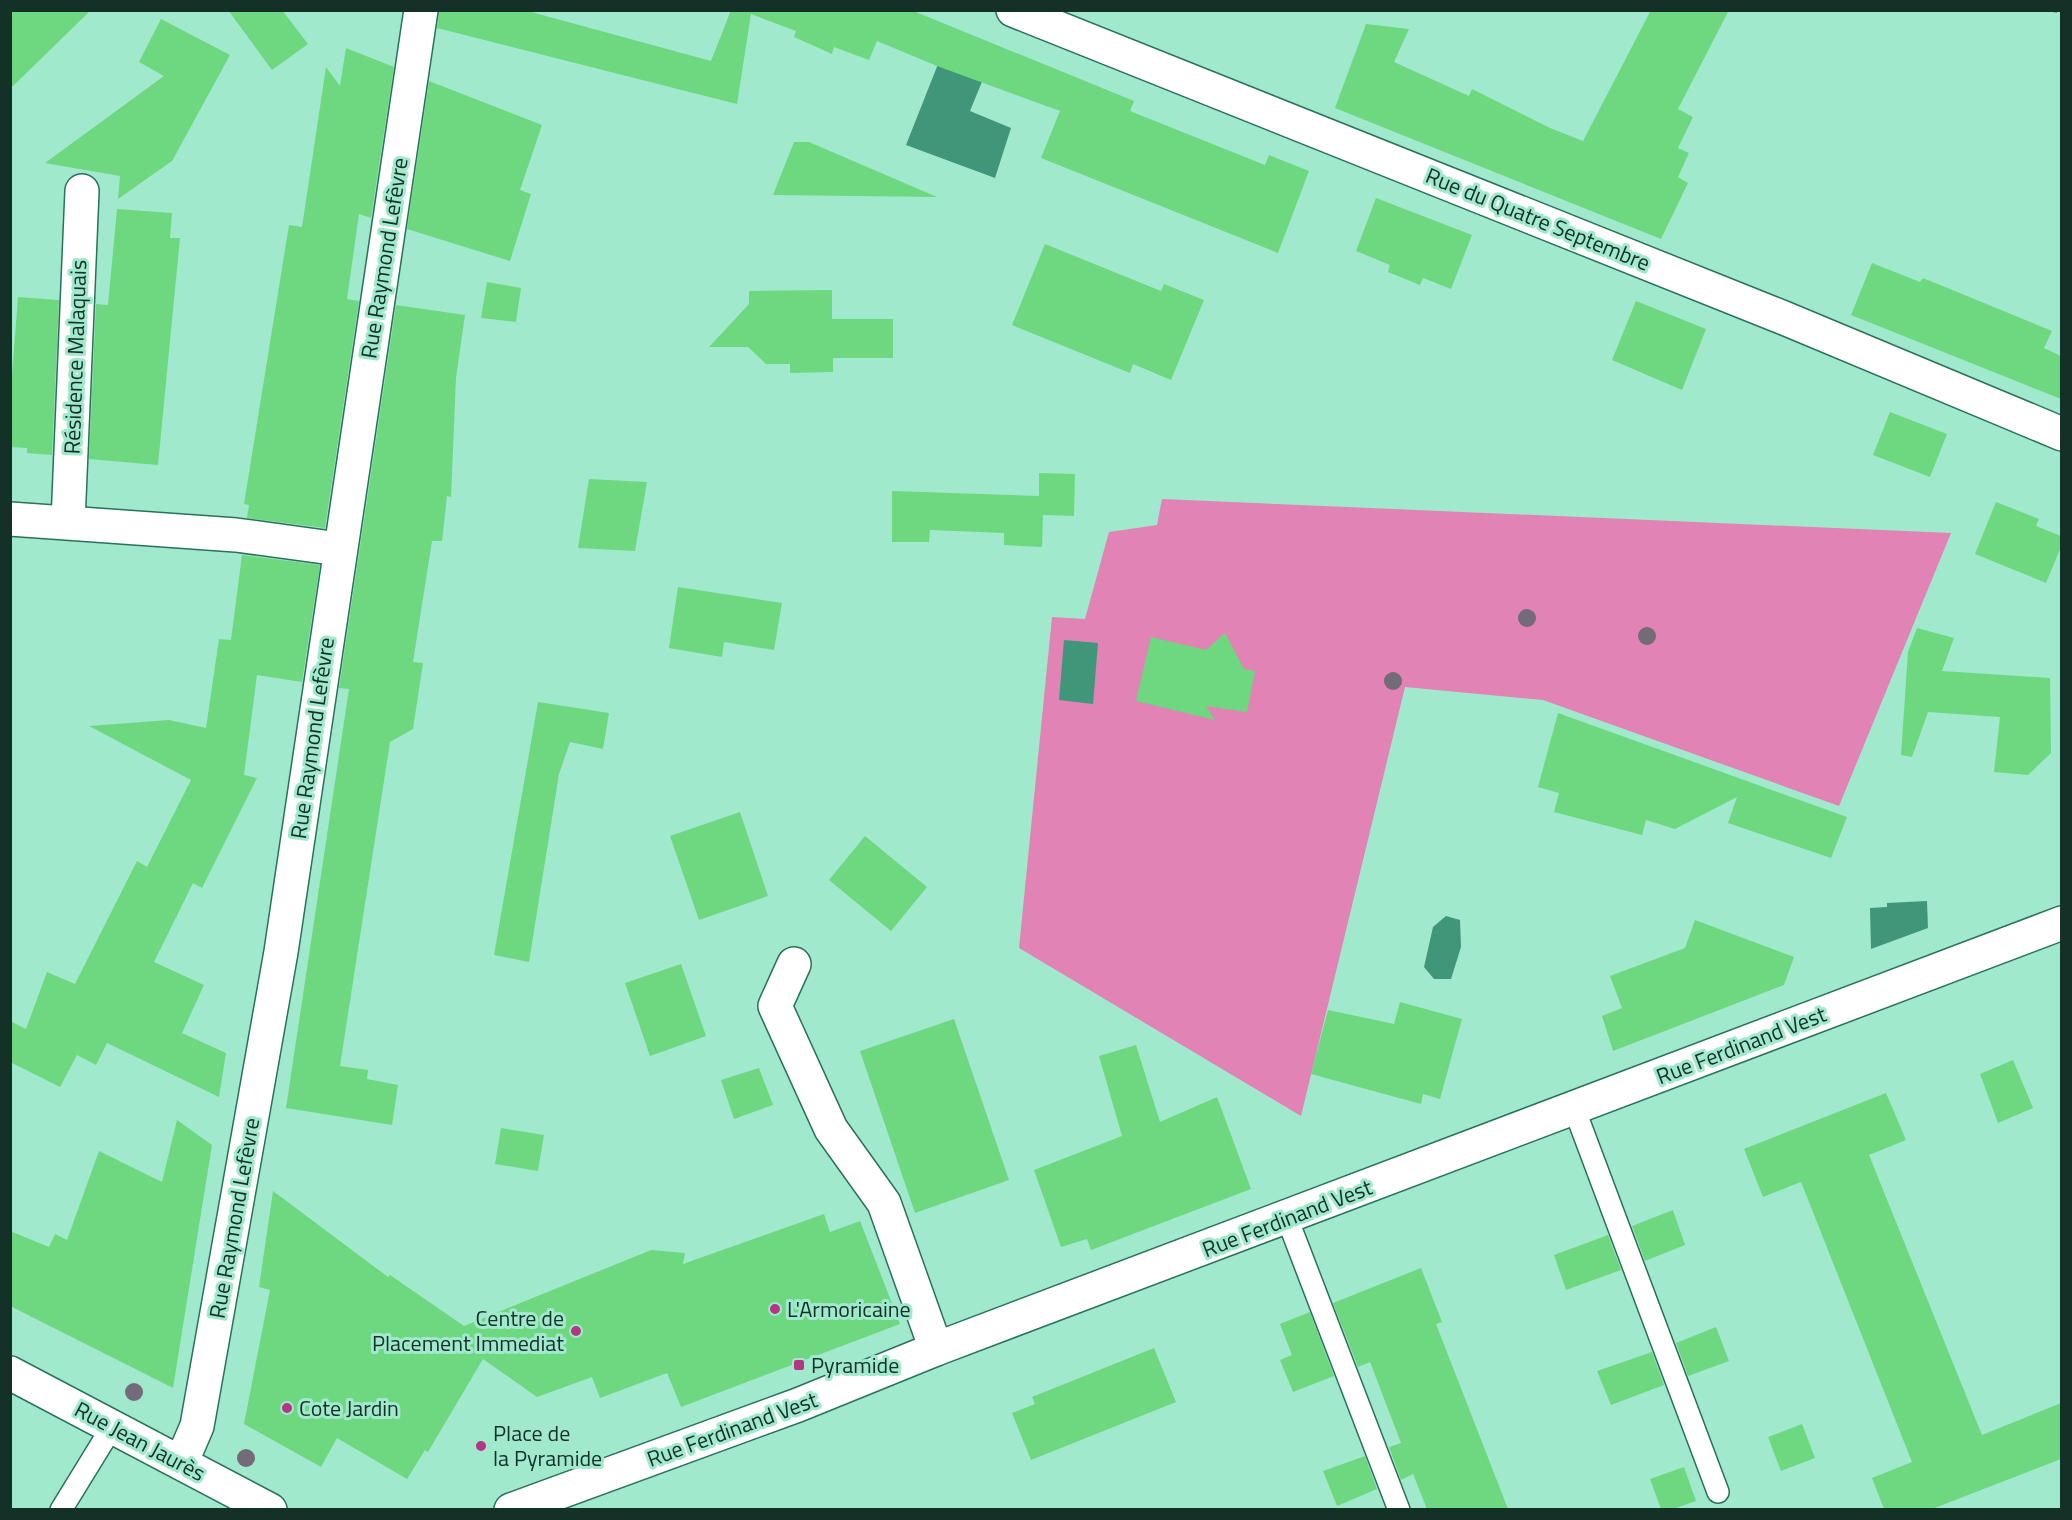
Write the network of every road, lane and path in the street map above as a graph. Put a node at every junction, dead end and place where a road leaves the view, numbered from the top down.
1 (421, 10) edge
2 (1013, 10) edge
3 (2053, 10) edge
4 (2061, 12) edge
5 (82, 191) dead end
6 (2061, 434) edge
7 (10, 519) edge
8 (68, 522) junction
9 (339, 549) junction
10 (2061, 923) edge
11 (794, 964) dead end
12 (1574, 1108) junction
13 (1287, 1218) junction
14 (936, 1349) junction
15 (10, 1374) edge
16 (112, 1427) junction
17 (182, 1461) junction
18 (1718, 1492) dead end
19 (61, 1509) edge
20 (270, 1509) edge
21 (511, 1509) edge
22 (1399, 1509) edge

1 - 9 street, Rue Raymond Lefèvre
2 - 6 street, Rue du Quatre Septembre
3 - 4 path
5 - 8 street, Résidence Malaquais
7 - 8 street
8 - 9 street
9 - 17 street, Rue Raymond Lefèvre
10 - 12 street, Rue Ferdinand Vest
11 - 14 street
12 - 13 street, Rue Ferdinand Vest
12 - 18 lane
13 - 14 street, Rue Ferdinand Vest
13 - 22 lane
14 - 21 street, Rue Ferdinand Vest
15 - 16 street, Rue Jean Jaurès
16 - 17 street, Rue Jean Jaurès
16 - 19 lane
17 - 20 street, Rue Jean Jaurès

